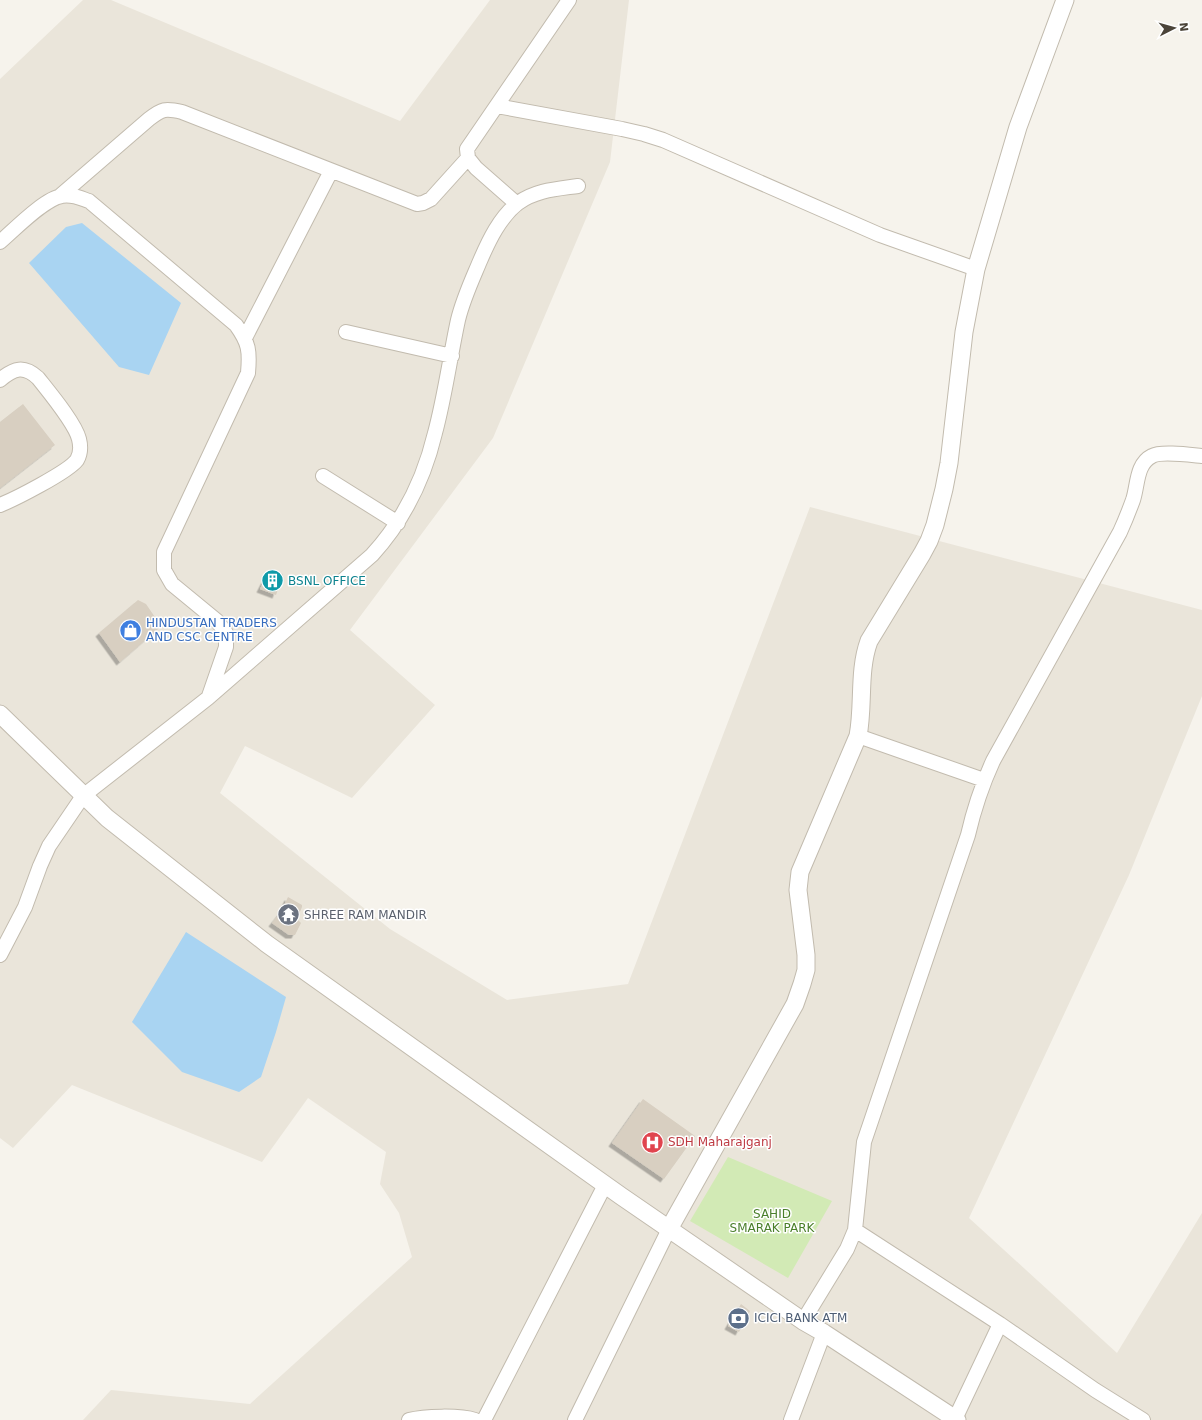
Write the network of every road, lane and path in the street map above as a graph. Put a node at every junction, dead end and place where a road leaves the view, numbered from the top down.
1 (569, 0) edge
2 (1065, 0) edge
3 (496, 106) junction
4 (468, 158) junction
5 (331, 170) junction
6 (578, 186) dead end
7 (61, 196) junction
8 (517, 204) junction
9 (0, 242) edge
10 (976, 269) junction
11 (346, 332) dead end
12 (245, 338) junction
13 (452, 356) junction
14 (0, 380) edge
15 (1202, 456) edge
16 (323, 476) dead end
17 (0, 505) edge
18 (398, 523) junction
19 (208, 698) junction
20 (0, 714) edge
21 (858, 736) junction
22 (984, 780) junction
23 (83, 796) junction
24 (0, 955) edge
25 (605, 1185) junction
26 (670, 1228) junction
27 (855, 1230) junction
28 (803, 1321) junction
29 (1000, 1324) junction
30 (824, 1333) junction
31 (956, 1419) edge
32 (409, 1420) edge
33 (475, 1420) edge
34 (484, 1420) edge
35 (575, 1420) edge
36 (791, 1420) edge
37 (1143, 1420) edge

1 - 3 street
2 - 10 street
3 - 4 street
3 - 10 street
4 - 5 street
4 - 8 street
5 - 7 street
5 - 12 street
6 - 8 street
7 - 9 street
7 - 12 street
8 - 13 street
10 - 21 street
11 - 13 street
12 - 19 street
13 - 18 street
14 - 17 street
15 - 22 street
16 - 18 street
18 - 19 street
19 - 23 street
20 - 23 street
21 - 22 street
21 - 26 street
22 - 27 street
23 - 24 street
23 - 25 street
25 - 26 street
25 - 34 street
26 - 28 street
26 - 35 street
27 - 28 street
27 - 29 street
28 - 30 street
29 - 31 street
29 - 37 street
30 - 31 street
30 - 36 street
32 - 33 street

